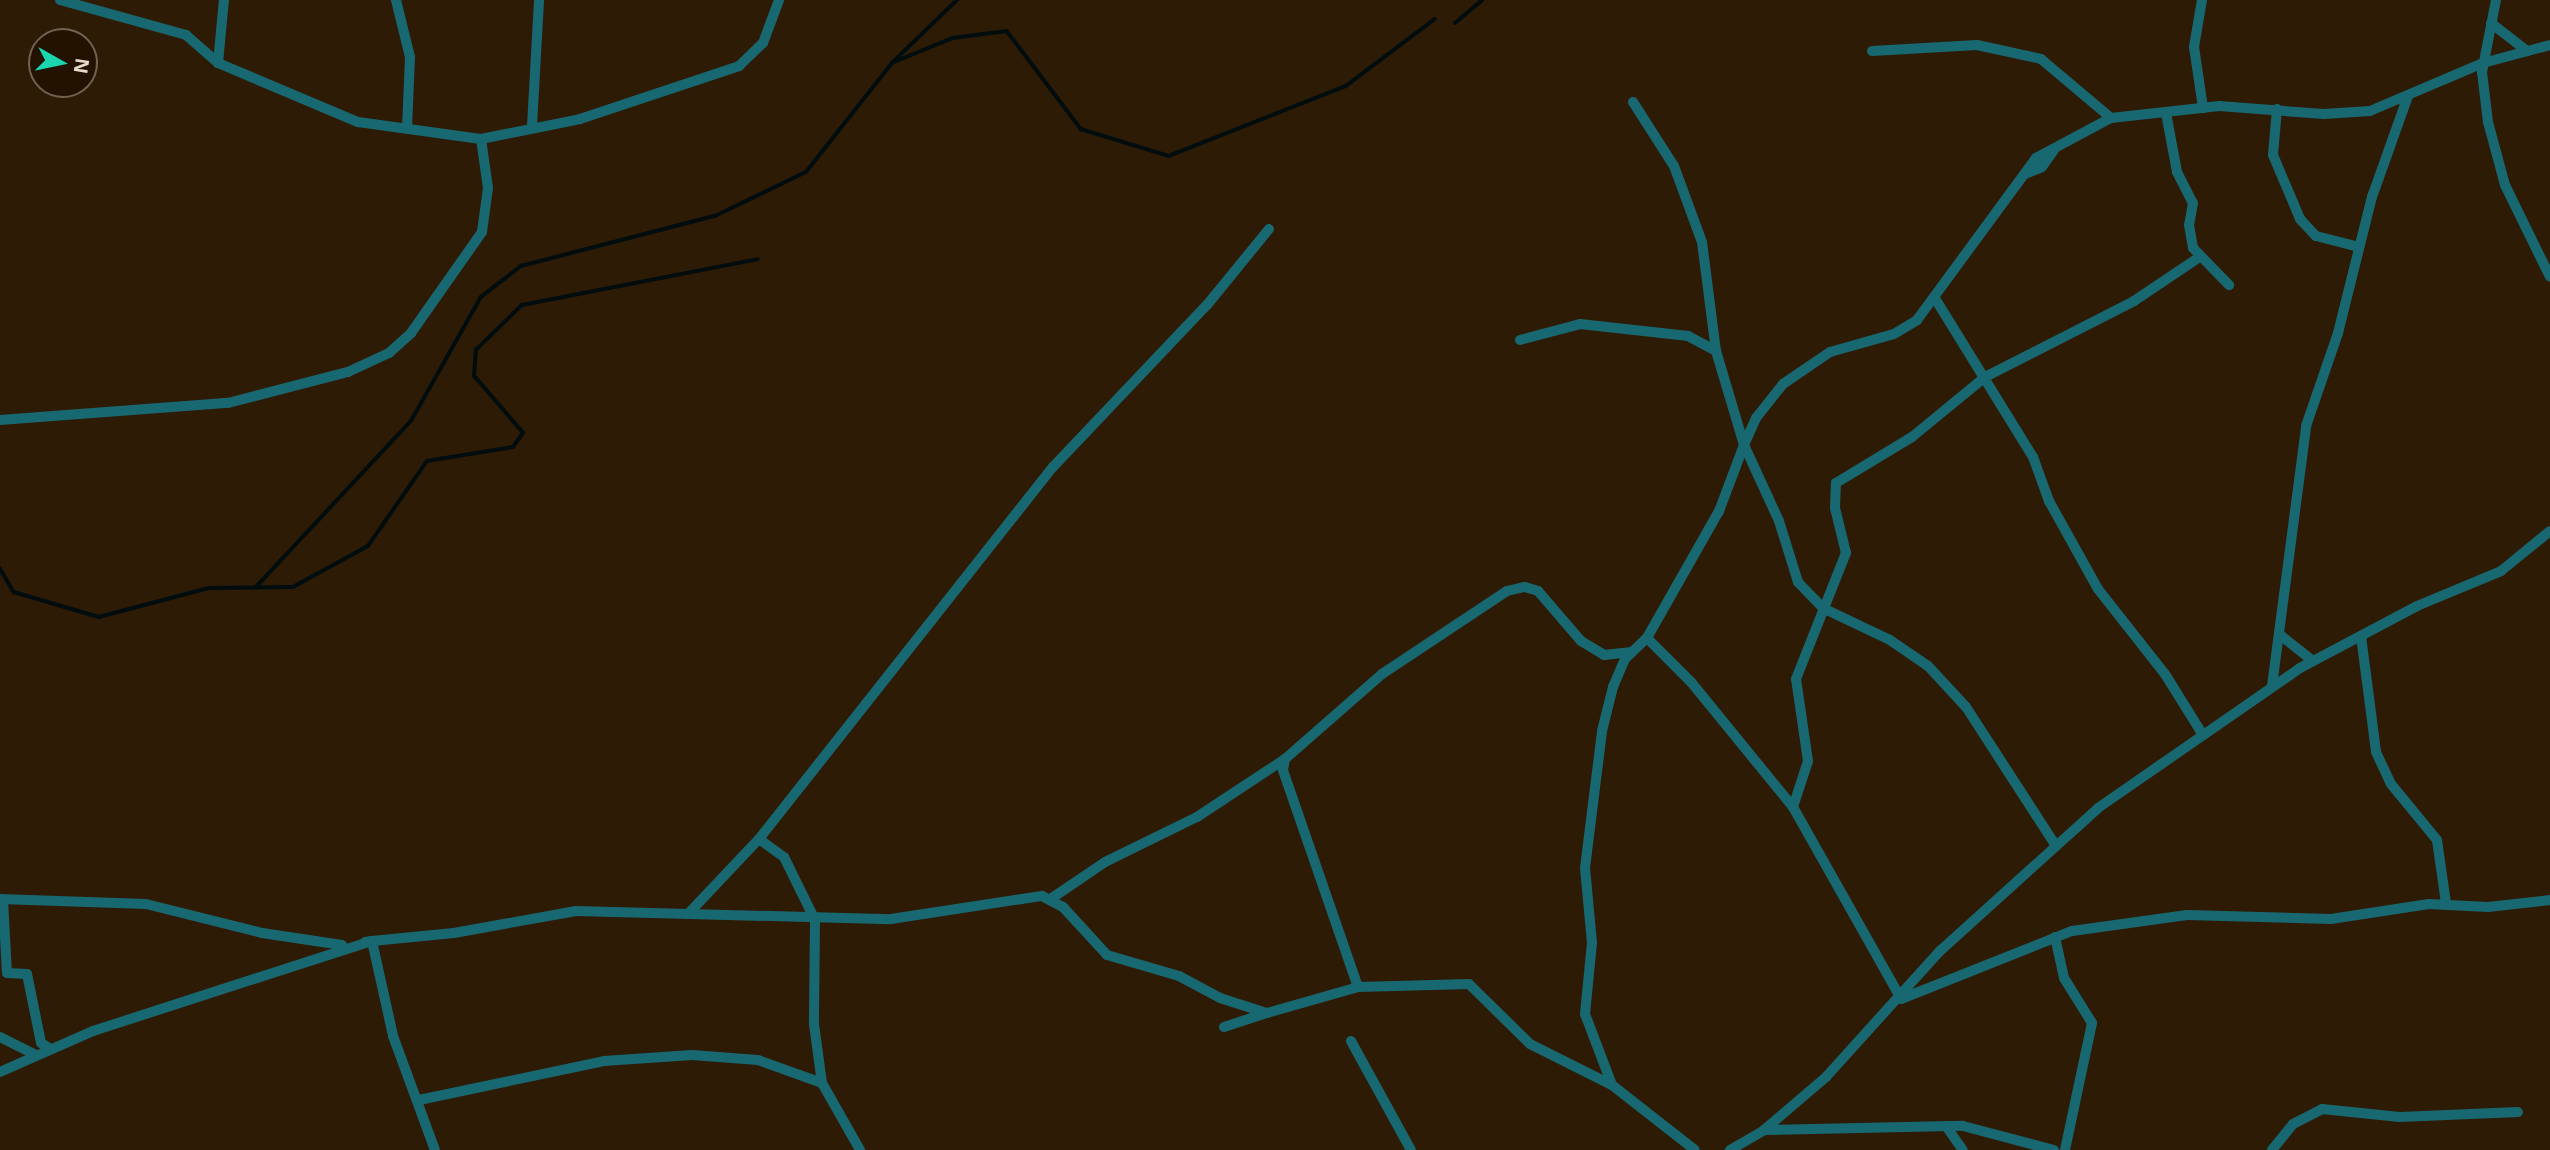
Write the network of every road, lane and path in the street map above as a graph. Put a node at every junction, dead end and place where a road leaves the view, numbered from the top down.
1 (60, 0) edge
2 (225, 0) edge
3 (396, 0) edge
4 (539, 0) edge
5 (779, 0) edge
6 (2202, 0) edge
7 (2496, 0) edge
8 (2491, 23) junction
9 (2550, 45) edge
10 (1872, 51) dead end
11 (2527, 51) junction
12 (218, 63) junction
13 (2483, 63) junction
14 (2409, 96) junction
15 (1633, 102) dead end
16 (2203, 108) junction
17 (2277, 109) junction
18 (2166, 113) junction
19 (2111, 118) junction
20 (532, 126) junction
21 (407, 129) junction
22 (481, 139) junction
23 (1269, 229) dead end
24 (2359, 247) junction
25 (2198, 258) junction
26 (2550, 277) edge
27 (2229, 285) dead end
28 (1936, 300) junction
29 (1520, 340) dead end
30 (1716, 351) junction
31 (1985, 377) junction
32 (0, 420) edge
33 (1744, 445) junction
34 (2550, 531) edge
35 (1823, 608) junction
36 (2279, 634) junction
37 (2361, 636) junction
38 (1647, 639) junction
39 (1632, 652) junction
40 (2313, 661) junction
41 (2272, 686) junction
42 (2203, 735) junction
43 (1285, 759) junction
44 (1793, 807) junction
45 (759, 839) junction
46 (2056, 846) junction
47 (1052, 898) junction
48 (1, 899) edge
49 (2550, 900) edge
50 (2446, 903) junction
51 (688, 914) junction
52 (815, 920) junction
53 (2055, 937) junction
54 (372, 941) junction
55 (1358, 987) junction
56 (1900, 999) junction
57 (1267, 1013) junction
58 (1224, 1027) dead end
59 (0, 1037) edge
60 (1351, 1041) dead end
61 (49, 1048) junction
62 (36, 1055) junction
63 (0, 1072) edge
64 (822, 1083) junction
65 (1612, 1085) junction
66 (419, 1100) junction
67 (2518, 1112) dead end
68 (1946, 1126) junction
69 (1764, 1130) junction
70 (435, 1150) edge
71 (860, 1150) edge
72 (1411, 1150) edge
73 (1695, 1150) edge
74 (1730, 1150) edge
75 (1963, 1150) edge
76 (2054, 1150) edge
77 (2065, 1150) edge
78 (2272, 1150) edge

1 - 12 street
2 - 12 street
3 - 21 street
4 - 20 street
5 - 20 street
6 - 16 street
7 - 8 street
8 - 11 street
8 - 13 street
9 - 11 street
10 - 19 street
11 - 13 street
12 - 21 street
13 - 14 street
13 - 26 street
14 - 17 street
14 - 24 street
15 - 30 street
16 - 17 street
16 - 18 street
17 - 24 street
18 - 19 street
18 - 25 street
19 - 28 street
20 - 22 street
21 - 22 street
22 - 32 street
23 - 45 street
24 - 36 street
25 - 27 street
25 - 31 street
28 - 31 street
28 - 33 street
29 - 30 street
30 - 33 street
31 - 35 street
31 - 42 street
33 - 35 street
33 - 38 street
34 - 37 street
35 - 44 street
35 - 46 street
36 - 40 street
36 - 41 street
37 - 40 street
37 - 50 street
38 - 39 street
38 - 44 street
39 - 43 street
39 - 65 street
40 - 41 street
41 - 42 street
42 - 46 street
43 - 47 street
43 - 55 street
44 - 56 street
45 - 51 street
45 - 52 street
46 - 56 street
47 - 52 street
47 - 57 street
48 - 54 street
48 - 61 street
49 - 50 street
50 - 53 street
51 - 52 street
51 - 54 street
52 - 64 street
53 - 56 street
53 - 77 street
54 - 61 street
54 - 66 street
55 - 57 street
55 - 65 street
56 - 69 street
57 - 58 street
59 - 62 street
60 - 72 street
61 - 62 street
62 - 63 street
64 - 66 street
64 - 71 street
65 - 73 street
66 - 70 street
67 - 78 street
68 - 69 street
68 - 75 street
68 - 76 street
69 - 74 street

